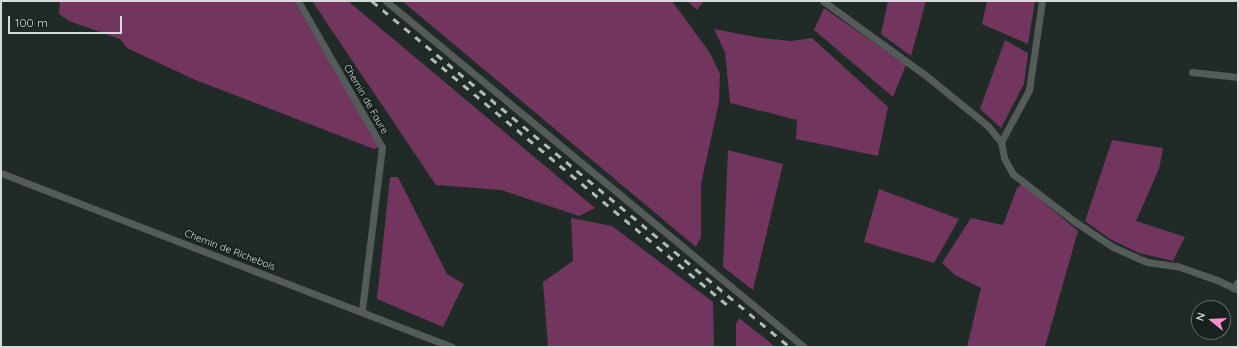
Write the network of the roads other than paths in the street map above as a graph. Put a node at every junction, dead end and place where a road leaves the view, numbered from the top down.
1 (298, 1) edge
2 (386, 1) edge
3 (823, 1) edge
4 (1042, 1) edge
5 (1192, 72) dead end
6 (1238, 77) edge
7 (1001, 142) junction
8 (1, 173) edge
9 (1238, 282) edge
10 (1235, 289) edge
11 (362, 311) junction
12 (452, 347) edge
13 (804, 347) edge

1 - 11 street, Chemin de Faure
2 - 13 street
3 - 7 street
4 - 7 street
5 - 6 street
7 - 10 street
8 - 11 street, Chemin de Richebois
9 - 10 street
11 - 12 street, Chemin de Richebois

